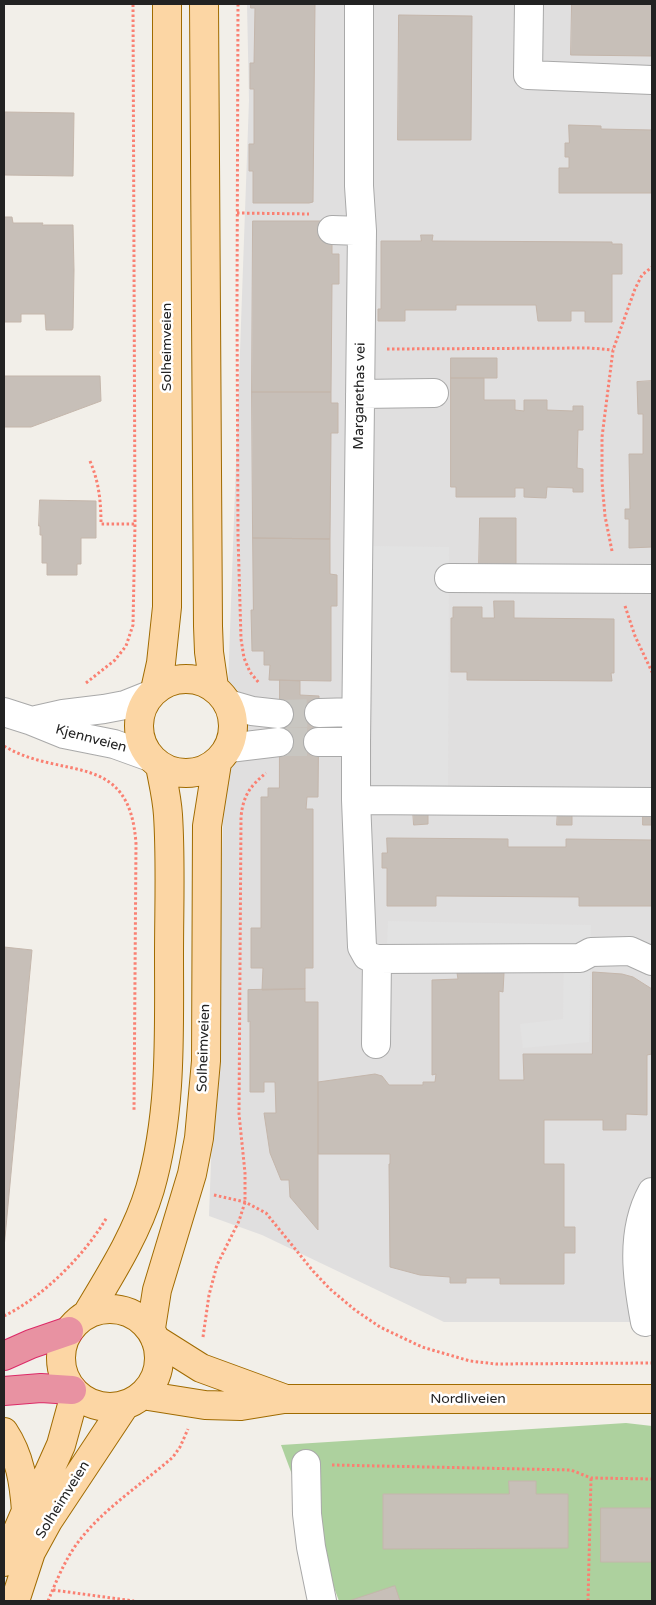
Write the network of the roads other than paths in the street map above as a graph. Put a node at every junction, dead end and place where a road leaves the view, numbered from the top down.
1 (167, 4) edge
2 (204, 4) edge
3 (359, 4) edge
4 (529, 4) edge
5 (652, 80) edge
6 (324, 222) road end
7 (362, 223) junction
8 (434, 393) dead end
9 (360, 394) junction
10 (449, 578) dead end
11 (652, 579) edge
12 (153, 693) junction
13 (221, 696) junction
14 (4, 712) edge
15 (356, 712) junction
16 (319, 713) tunnel mouth
17 (279, 714) tunnel mouth
18 (32, 721) junction
19 (279, 742) tunnel mouth
20 (318, 742) tunnel mouth
21 (356, 742) junction
22 (223, 755) junction
23 (155, 761) junction
24 (356, 800) junction
25 (652, 802) edge
26 (377, 959) junction
27 (652, 961) edge
28 (376, 1044) dead end
29 (652, 1192) edge
30 (78, 1322) junction
31 (645, 1322) dead end
32 (153, 1334) junction
33 (4, 1356) edge
34 (4, 1391) edge
35 (74, 1392) junction
36 (284, 1398) junction
37 (652, 1399) edge
38 (134, 1400) junction
39 (4, 1432) edge
40 (306, 1464) road end
41 (26, 1511) junction
42 (4, 1562) edge
43 (15, 1601) edge
44 (322, 1601) edge

1 - 12 main road, Solheimveien
2 - 13 main road
3 - 7 street, Margarethas vei
4 - 5 street
6 - 7 street
7 - 9 street, Margarethas vei
8 - 9 street
9 - 15 street, Margarethas vei
10 - 11 street
12 - 13 main road
12 - 18 street, Kjennveien
12 - 23 main road
13 - 17 street
13 - 22 main road
14 - 18 street, Kjennveien
15 - 16 street
15 - 21 street, Margarethas vei
18 - 23 street, Kjennveien
19 - 22 street
20 - 21 street
21 - 24 street, Margarethas vei
22 - 23 main road
22 - 32 main road, Solheimveien
23 - 30 main road
24 - 25 street
24 - 26 street, Margarethas vei
26 - 27 street
26 - 28 street
29 - 31 street
30 - 32 main road, Nordliveien
30 - 33 highway
30 - 35 main road
32 - 36 main road, Nordliveien
32 - 38 main road
34 - 35 highway
35 - 38 main road, Nordliveien
35 - 41 main road, Solheimveien
36 - 37 main road, Nordliveien
36 - 38 main road, Nordliveien
38 - 43 main road, Solheimveien
39 - 41 main road
40 - 44 street
41 - 42 main road, Solheimveien

